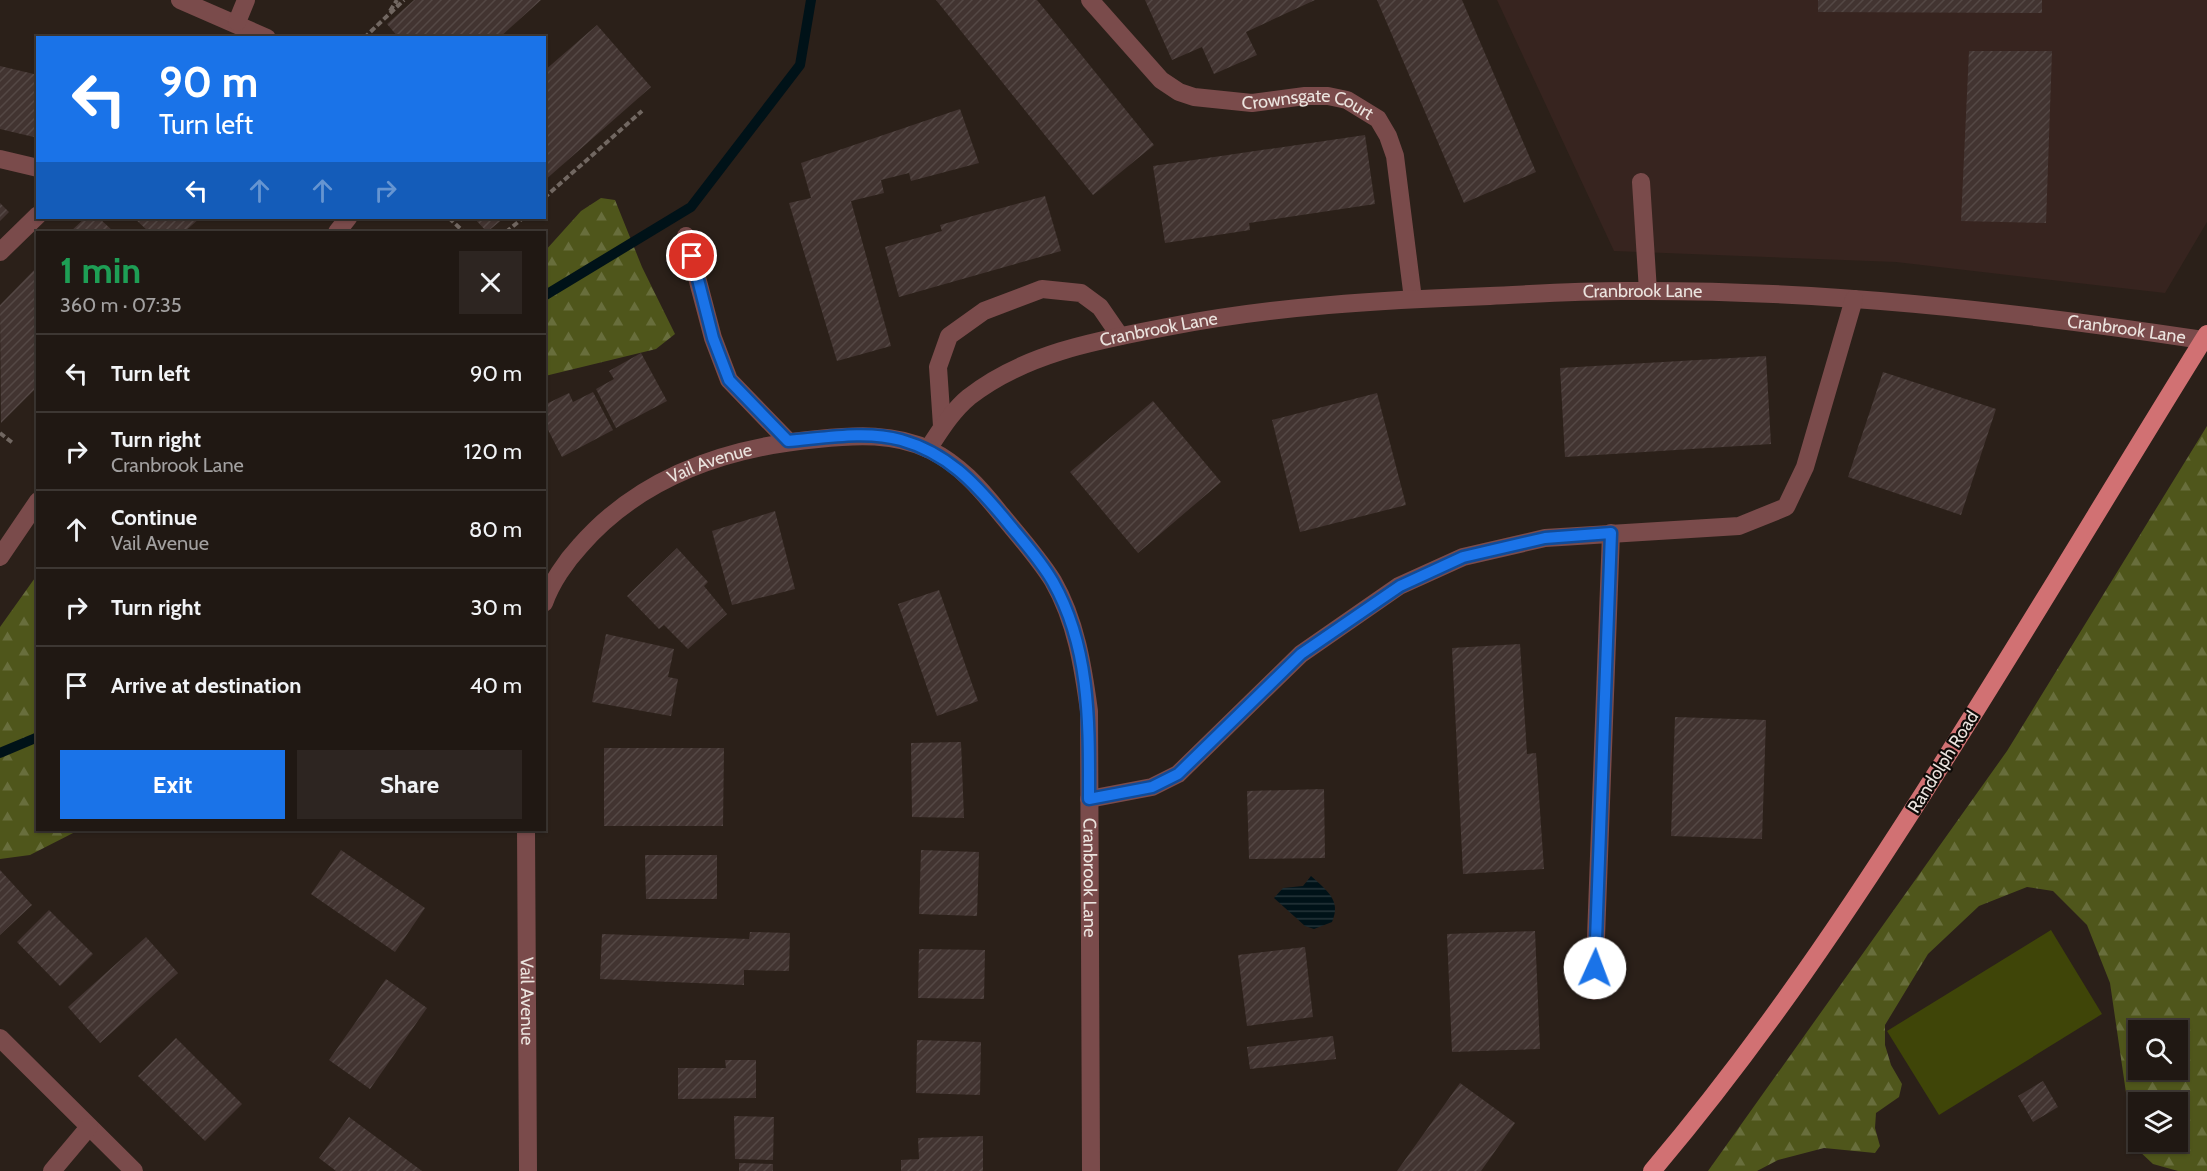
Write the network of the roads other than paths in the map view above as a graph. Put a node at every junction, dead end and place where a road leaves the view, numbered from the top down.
1 (180, 0) edge
2 (246, 0) edge
3 (1090, 0) edge
4 (237, 22) junction
5 (263, 36) edge
6 (0, 159) edge
7 (36, 168) edge
8 (1641, 182) dead end
9 (36, 217) edge
10 (347, 219) edge
11 (338, 231) edge
12 (686, 236) dead end
13 (0, 252) edge
14 (1648, 291) junction
15 (1413, 299) junction
16 (1854, 299) junction
17 (1120, 336) junction
18 (2205, 337) edge
19 (942, 426) junction
20 (788, 441) junction
21 (928, 449) junction
22 (36, 504) edge
23 (1611, 533) junction
24 (0, 556) edge
25 (546, 599) edge
26 (1089, 799) junction
27 (526, 831) edge
28 (1594, 991) dead end
29 (0, 1038) edge
30 (90, 1127) junction
31 (52, 1171) edge
32 (134, 1171) edge
33 (528, 1171) edge
34 (1091, 1171) edge
35 (1652, 1171) edge

1 - 4 street
2 - 4 street
3 - 15 street, Crownsgate Court
4 - 5 street
6 - 7 street
8 - 14 street
9 - 13 street
10 - 11 street
12 - 20 street
14 - 15 street, Cranbrook Lane
14 - 16 street, Cranbrook Lane
15 - 17 street, Cranbrook Lane
16 - 18 street, Cranbrook Lane
16 - 23 street
17 - 19 street, Cranbrook Lane
17 - 19 street
18 - 35 main road, Randolph Road
19 - 21 street, Cranbrook Lane
20 - 21 street, Vail Avenue
20 - 25 street, Vail Avenue
21 - 26 street, Cranbrook Lane
22 - 24 street
23 - 26 street
23 - 28 street
26 - 34 street, Cranbrook Lane
27 - 33 street, Vail Avenue
29 - 30 street
30 - 31 street
30 - 32 street

